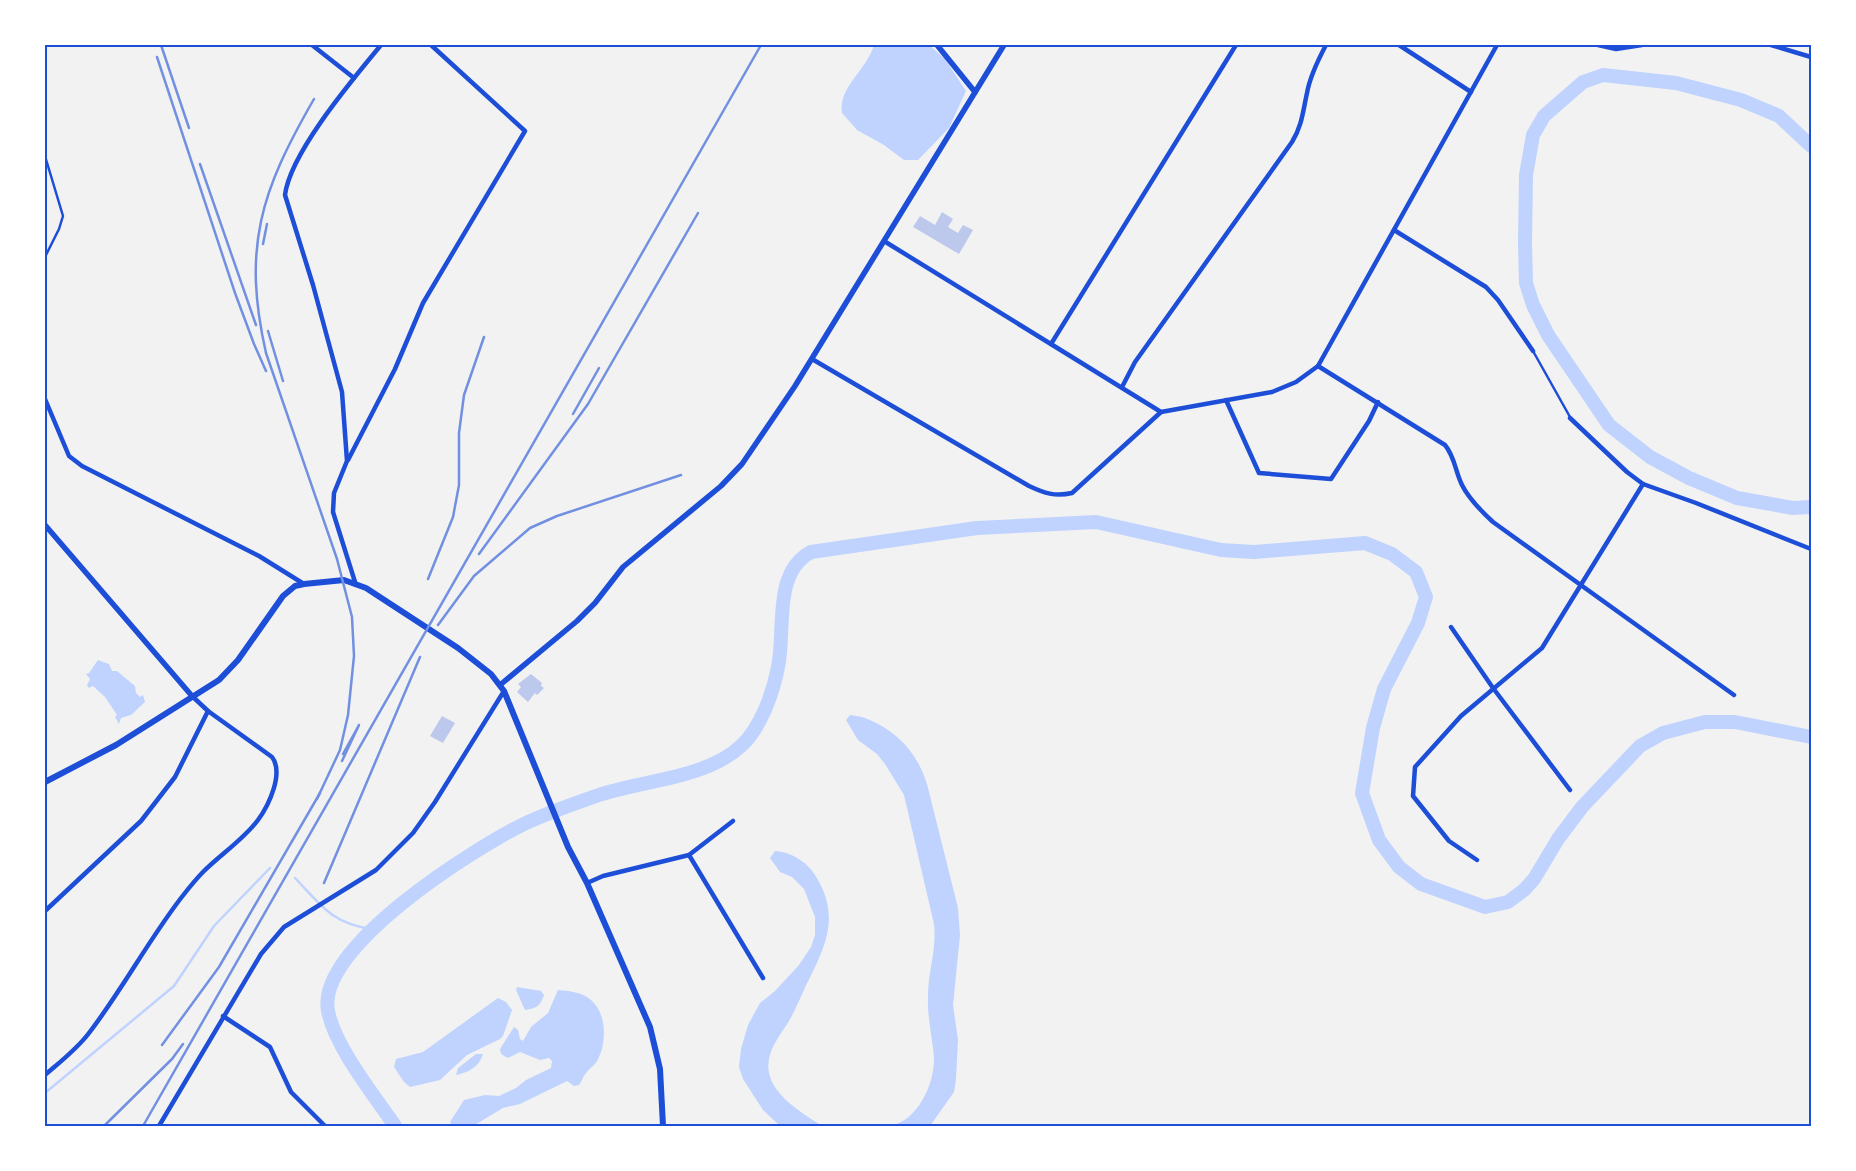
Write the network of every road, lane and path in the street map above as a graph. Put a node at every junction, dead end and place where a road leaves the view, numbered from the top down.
1 (312, 45) edge
2 (381, 45) edge
3 (431, 45) edge
4 (937, 45) edge
5 (1004, 45) edge
6 (1236, 45) edge
7 (1326, 45) edge
8 (1399, 45) edge
9 (1497, 45) edge
10 (1598, 45) edge
11 (1642, 45) edge
12 (1772, 45) edge
13 (1811, 57) edge
14 (354, 78) junction
15 (975, 92) junction
16 (1471, 92) junction
17 (45, 156) edge
18 (1394, 230) junction
19 (884, 241) junction
20 (45, 257) edge
21 (1051, 344) junction
22 (1533, 351) joint
23 (812, 359) junction
24 (1318, 366) junction
25 (1122, 387) junction
26 (45, 399) edge
27 (1226, 400) junction
28 (1378, 402) junction
29 (1161, 412) junction
30 (1570, 418) joint
31 (347, 461) junction
32 (1643, 484) junction
33 (45, 525) edge
34 (1811, 549) edge
35 (355, 582) junction
36 (304, 584) junction
37 (1582, 586) junction
38 (1451, 627) dead end
39 (502, 688) junction
40 (1493, 688) junction
41 (1734, 695) dead end
42 (192, 696) junction
43 (208, 711) junction
44 (45, 782) edge
45 (1570, 790) dead end
46 (733, 821) dead end
47 (690, 855) junction
48 (1477, 860) dead end
49 (587, 883) junction
50 (45, 912) edge
51 (763, 978) dead end
52 (223, 1016) junction
53 (45, 1075) edge
54 (159, 1126) edge
55 (325, 1126) edge
56 (664, 1126) edge

1 - 14 street
2 - 14 street
3 - 31 street
4 - 15 street
5 - 15 street
6 - 21 street
7 - 25 street
8 - 16 street
9 - 16 street
10 - 11 street
12 - 13 street
14 - 31 street
15 - 19 street
16 - 18 street
17 - 20 lane
18 - 22 street
18 - 24 street
19 - 21 street
19 - 23 street
21 - 25 street
22 - 30 lane
23 - 29 street
23 - 39 street
24 - 27 street
24 - 28 street
25 - 29 street
26 - 36 street
27 - 28 street
27 - 29 street
28 - 37 street
30 - 32 street
31 - 35 street
32 - 34 street
32 - 37 street
33 - 42 street
35 - 36 main road
35 - 39 main road
36 - 42 main road
37 - 40 street
37 - 41 street
38 - 40 street
39 - 49 main road
39 - 52 street
40 - 45 street
40 - 48 street
42 - 43 street
42 - 44 main road
43 - 50 street
43 - 53 street
46 - 47 street
47 - 49 street
47 - 51 street
49 - 56 main road
52 - 54 street
52 - 55 street

